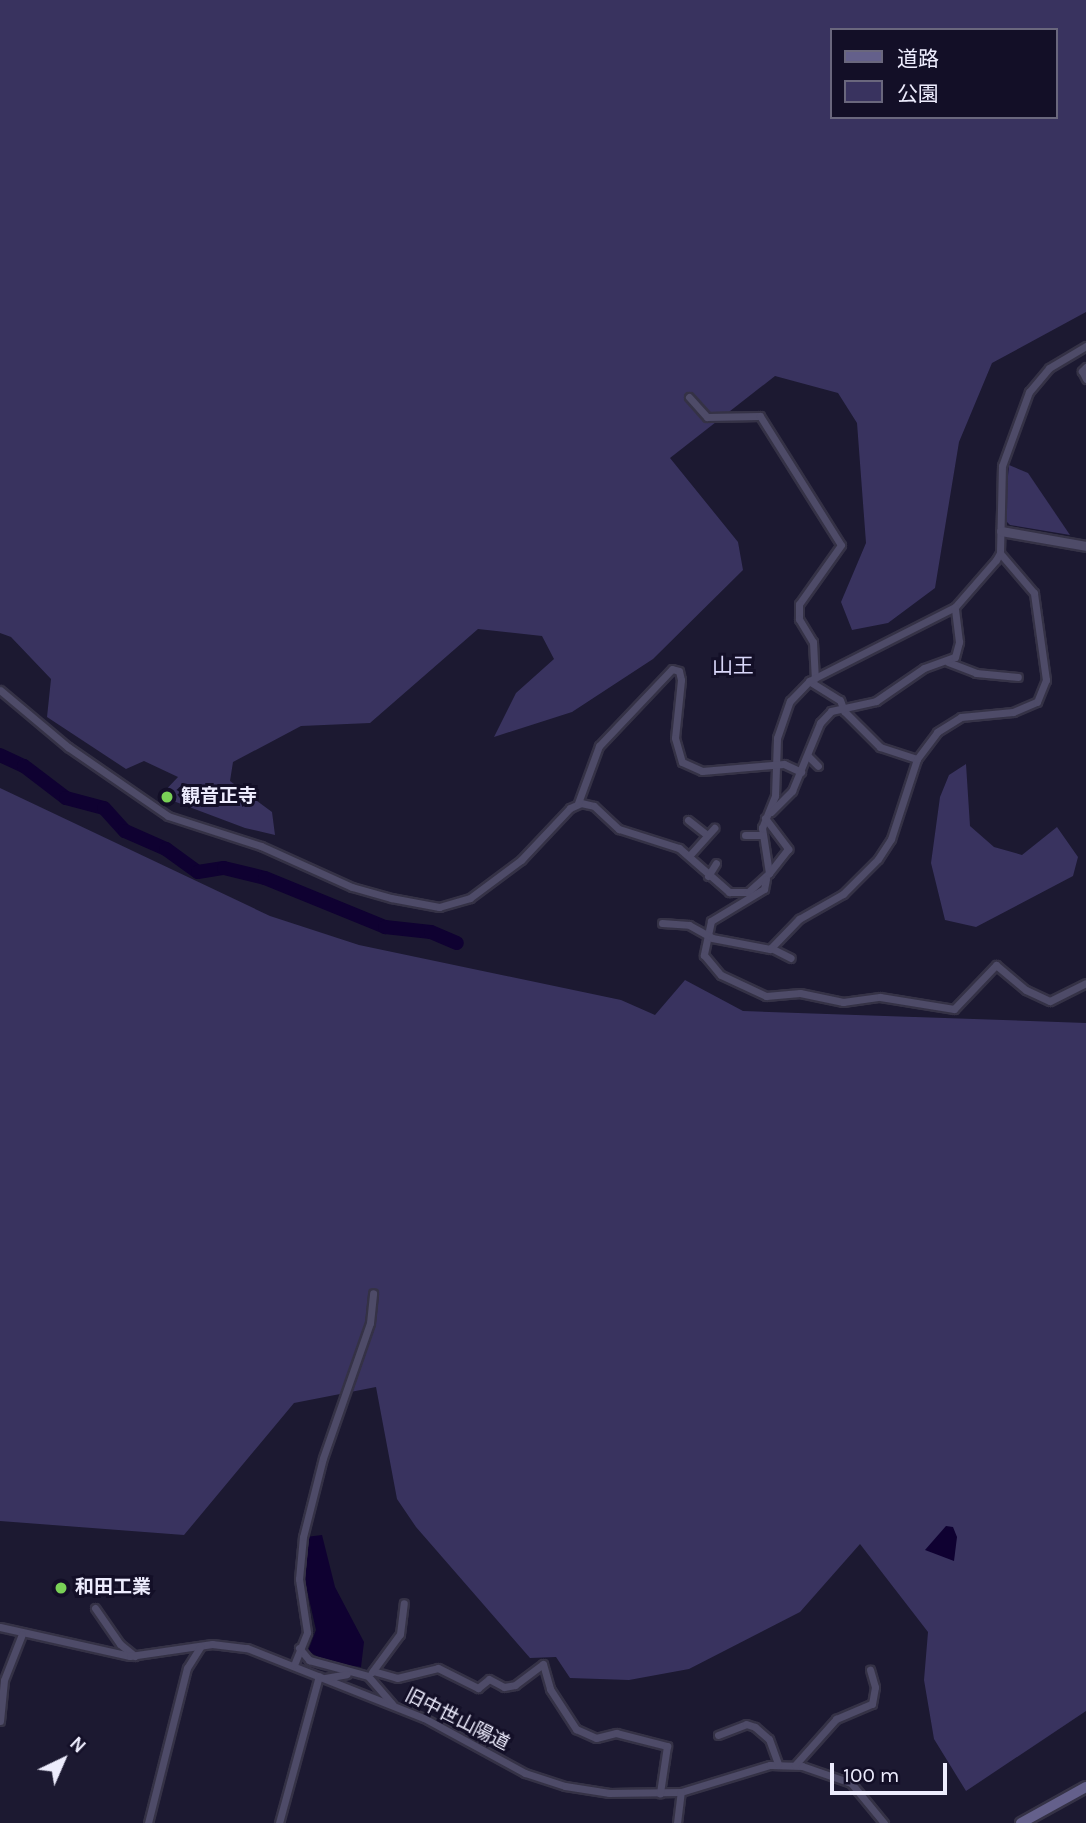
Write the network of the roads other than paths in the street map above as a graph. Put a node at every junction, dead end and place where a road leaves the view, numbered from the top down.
1 (1086, 346) edge
2 (1086, 367) edge
3 (1086, 379) edge
4 (689, 397) dead end
5 (1001, 531) junction
6 (1086, 546) edge
7 (1000, 553) junction
8 (955, 607) junction
9 (948, 662) junction
10 (1018, 677) dead end
11 (812, 680) junction
12 (0, 690) edge
13 (844, 707) junction
14 (808, 756) junction
15 (918, 758) junction
16 (818, 766) dead end
17 (777, 767) junction
18 (801, 772) junction
19 (578, 803) junction
20 (766, 816) junction
21 (688, 820) dead end
22 (714, 828) dead end
23 (706, 835) junction
24 (745, 835) dead end
25 (762, 835) junction
26 (689, 856) junction
27 (716, 863) dead end
28 (708, 876) junction
29 (767, 876) junction
30 (662, 923) dead end
31 (705, 935) junction
32 (771, 948) junction
33 (791, 958) dead end
34 (1086, 984) edge
35 (373, 1293) dead end
36 (404, 1603) dead end
37 (95, 1608) dead end
38 (0, 1627) edge
39 (22, 1634) junction
40 (200, 1647) junction
41 (299, 1648) junction
42 (136, 1657) junction
43 (294, 1665) junction
44 (870, 1670) dead end
45 (353, 1673) junction
46 (371, 1674) junction
47 (322, 1677) junction
48 (392, 1704) junction
49 (0, 1721) edge
50 (718, 1735) dead end
51 (778, 1764) junction
52 (795, 1765) junction
53 (1086, 1787) edge
54 (681, 1792) junction
55 (660, 1793) junction
56 (148, 1823) edge
57 (279, 1823) edge
58 (677, 1823) edge
59 (884, 1823) edge
60 (1021, 1823) edge

1 - 5 street
2 - 3 street
4 - 11 street
5 - 6 street
5 - 7 street
7 - 8 street
7 - 15 street
8 - 9 street
8 - 11 street
9 - 10 street
9 - 13 street
11 - 13 street
11 - 17 street
12 - 19 street
13 - 14 street
13 - 15 street
14 - 16 street
14 - 18 street
15 - 32 street
17 - 18 street
17 - 19 street
17 - 20 street
18 - 20 street
19 - 26 street
20 - 25 street
20 - 29 street
21 - 23 street
22 - 23 street
23 - 26 street
24 - 25 street
25 - 29 street
26 - 28 street
27 - 28 street
28 - 29 street
29 - 31 street
30 - 31 street
31 - 32 street
31 - 34 street
32 - 33 street
35 - 41 street
36 - 46 street
37 - 42 street
38 - 39 street, 旧中世山陽道
39 - 42 street, 旧中世山陽道
39 - 49 street
40 - 42 street, 旧中世山陽道
40 - 43 street, 旧中世山陽道
40 - 56 street
41 - 43 street
41 - 45 street
43 - 47 street, 旧中世山陽道
44 - 52 street
45 - 46 street
45 - 47 street
46 - 48 street
46 - 55 street
47 - 48 street, 旧中世山陽道
47 - 57 street
48 - 55 street, 旧中世山陽道
50 - 51 street
51 - 52 street, 旧中世山陽道
51 - 54 street, 旧中世山陽道
52 - 59 street, 旧中世山陽道
53 - 60 main road
54 - 55 street, 旧中世山陽道
54 - 58 street

